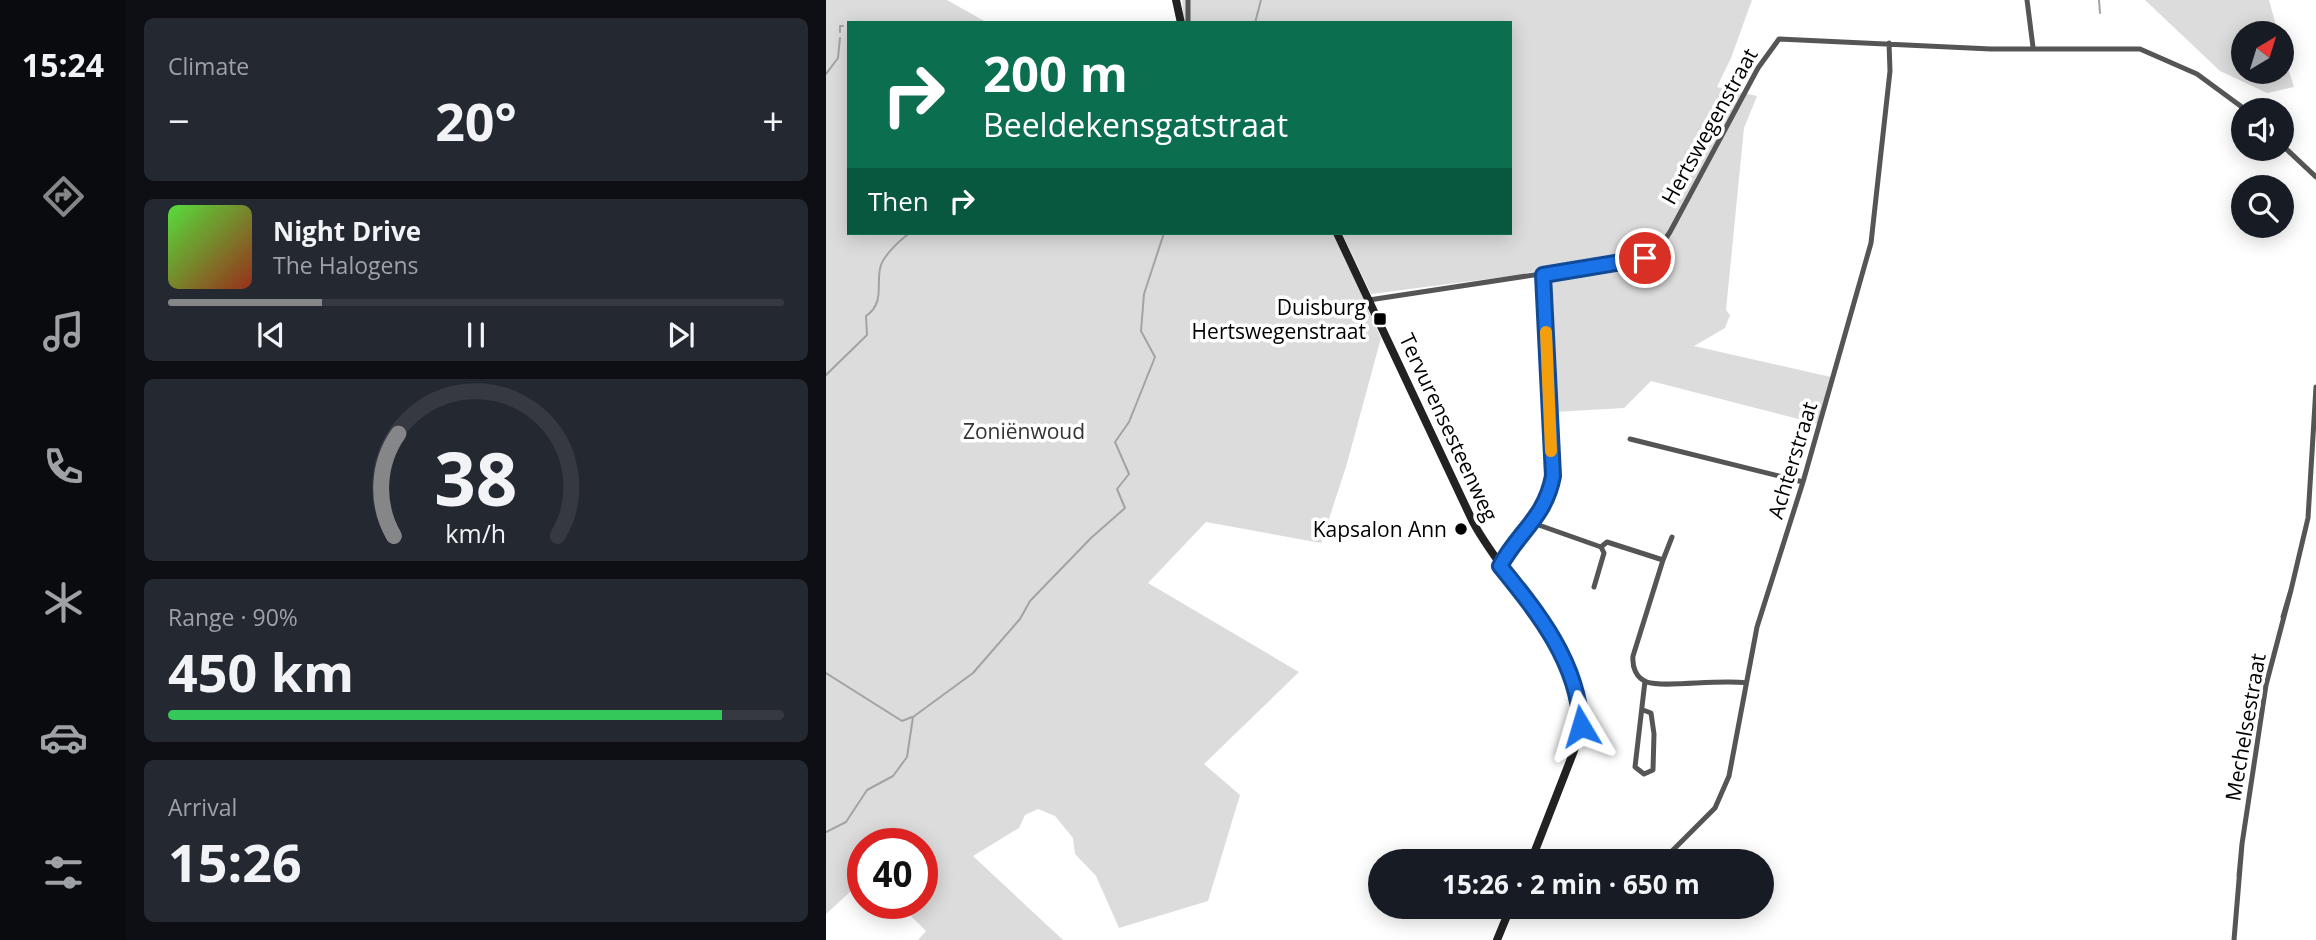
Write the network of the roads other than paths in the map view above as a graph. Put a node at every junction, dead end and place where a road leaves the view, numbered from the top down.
1 (1176, 0) edge
2 (1188, 0) edge
3 (2027, 0) edge
4 (1181, 21) edge
5 (1188, 21) edge
6 (1889, 43) junction
7 (2033, 47) junction
8 (2231, 100) edge
9 (2294, 156) edge
10 (2316, 177) edge
11 (1339, 235) edge
12 (1543, 275) junction
13 (1369, 300) junction
14 (2316, 387) edge
15 (1630, 439) dead end
16 (1803, 482) junction
17 (1533, 523) junction
18 (1672, 537) dead end
19 (1601, 547) junction
20 (1663, 560) junction
21 (1500, 566) junction
22 (1594, 587) dead end
23 (1645, 681) junction
24 (1746, 683) junction
25 (1643, 709) junction
26 (1536, 849) edge
27 (1675, 849) edge
28 (1506, 919) edge
29 (1497, 940) edge
30 (2234, 940) edge

1 - 4 street
2 - 5 street
3 - 7 street
6 - 7 street, Hertswegenstraat
6 - 12 street, Hertswegenstraat
6 - 16 street, Achterstraat
7 - 8 street, Hertswegenstraat
9 - 10 street
11 - 13 street, Tervurensesteenweg
12 - 13 street, Hertswegenstraat
12 - 17 street
13 - 21 street, Tervurensesteenweg
14 - 30 street, Mechelsestraat
15 - 16 street
16 - 24 street, Achterstraat
17 - 19 street
17 - 21 street
18 - 20 street
19 - 20 street
19 - 22 street
20 - 23 street
21 - 26 street, Tervurensesteenweg
23 - 24 street
23 - 25 street
24 - 27 street, Achterstraat
25 - 25 street
28 - 29 street

